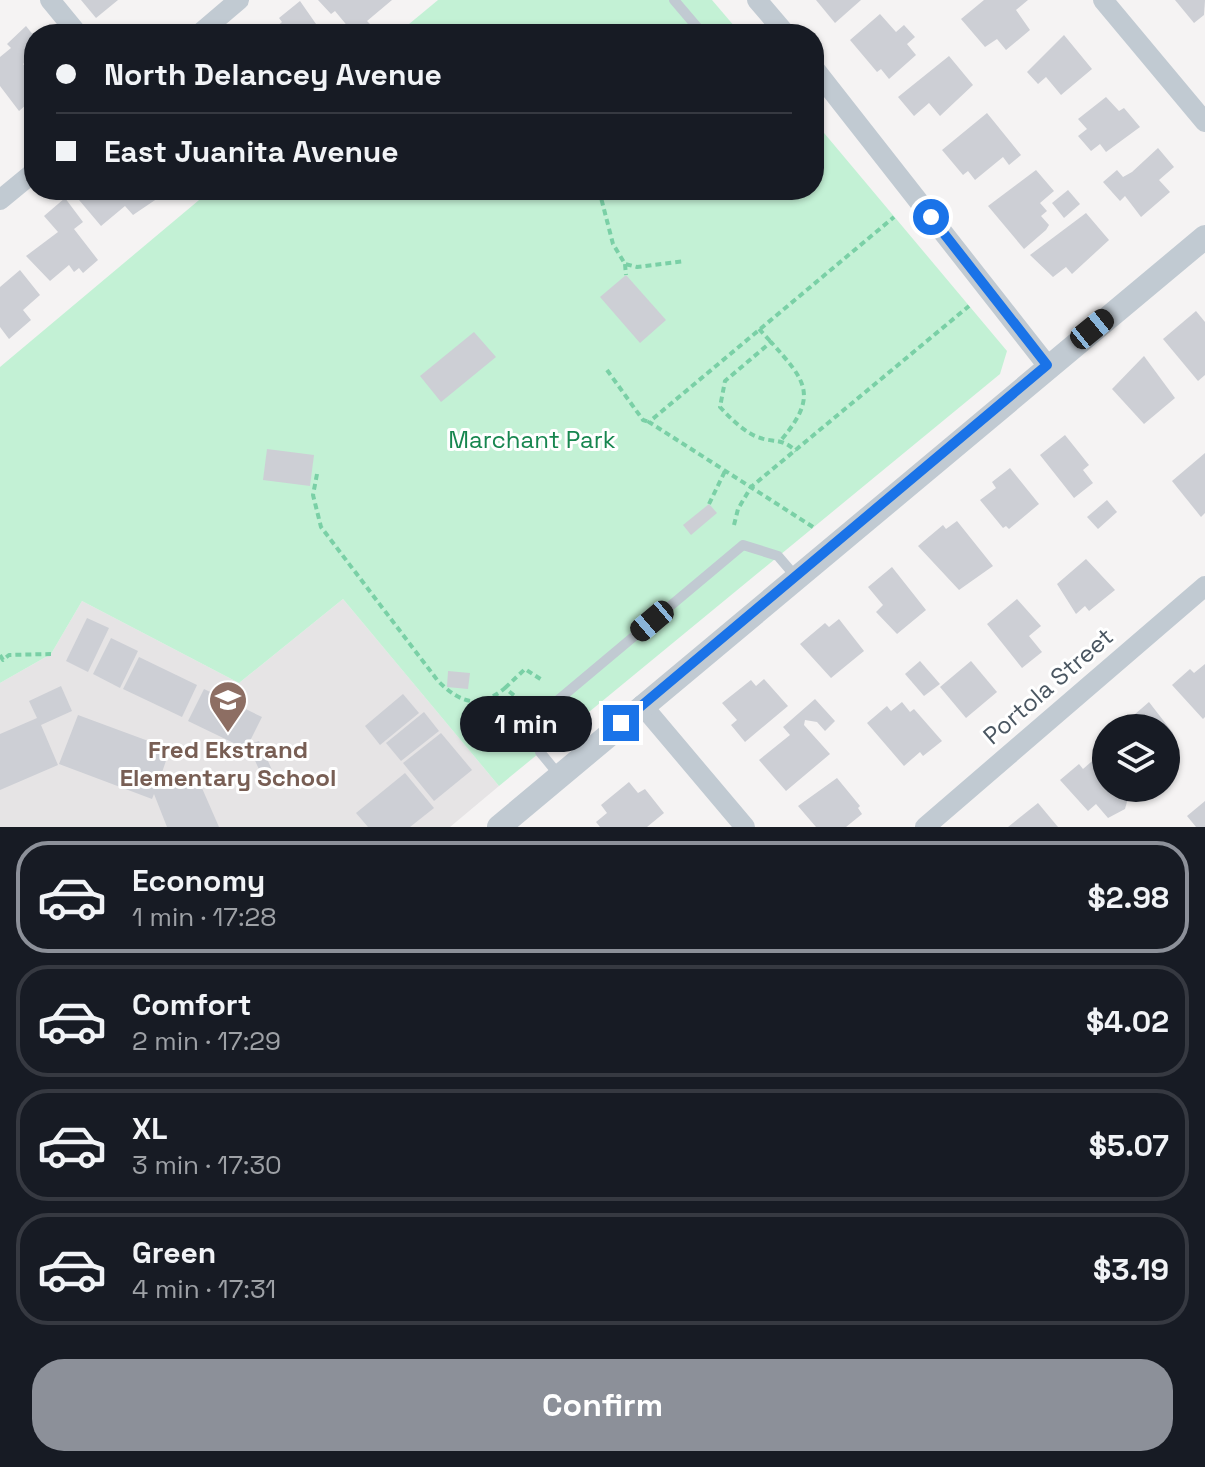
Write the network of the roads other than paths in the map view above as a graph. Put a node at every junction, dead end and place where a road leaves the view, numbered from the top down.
1 (50, 0) edge
2 (239, 0) edge
3 (674, 0) edge
4 (757, 0) edge
5 (1103, 0) edge
6 (70, 24) edge
7 (211, 24) edge
8 (694, 24) edge
9 (777, 24) edge
10 (824, 81) edge
11 (1205, 122) edge
12 (24, 180) edge
13 (0, 200) edge
14 (1205, 237) edge
15 (1047, 365) junction
16 (796, 577) junction
17 (1205, 586) edge
18 (642, 705) junction
19 (559, 775) junction
20 (499, 827) edge
21 (745, 827) edge
22 (925, 827) edge

1 - 6 street
2 - 7 street
3 - 8 lane
4 - 9 street
5 - 11 street
10 - 15 street
12 - 13 street
14 - 15 street
15 - 16 street
16 - 18 street
16 - 19 lane
17 - 22 street, Portola Street
18 - 19 street
18 - 21 street
19 - 20 street

